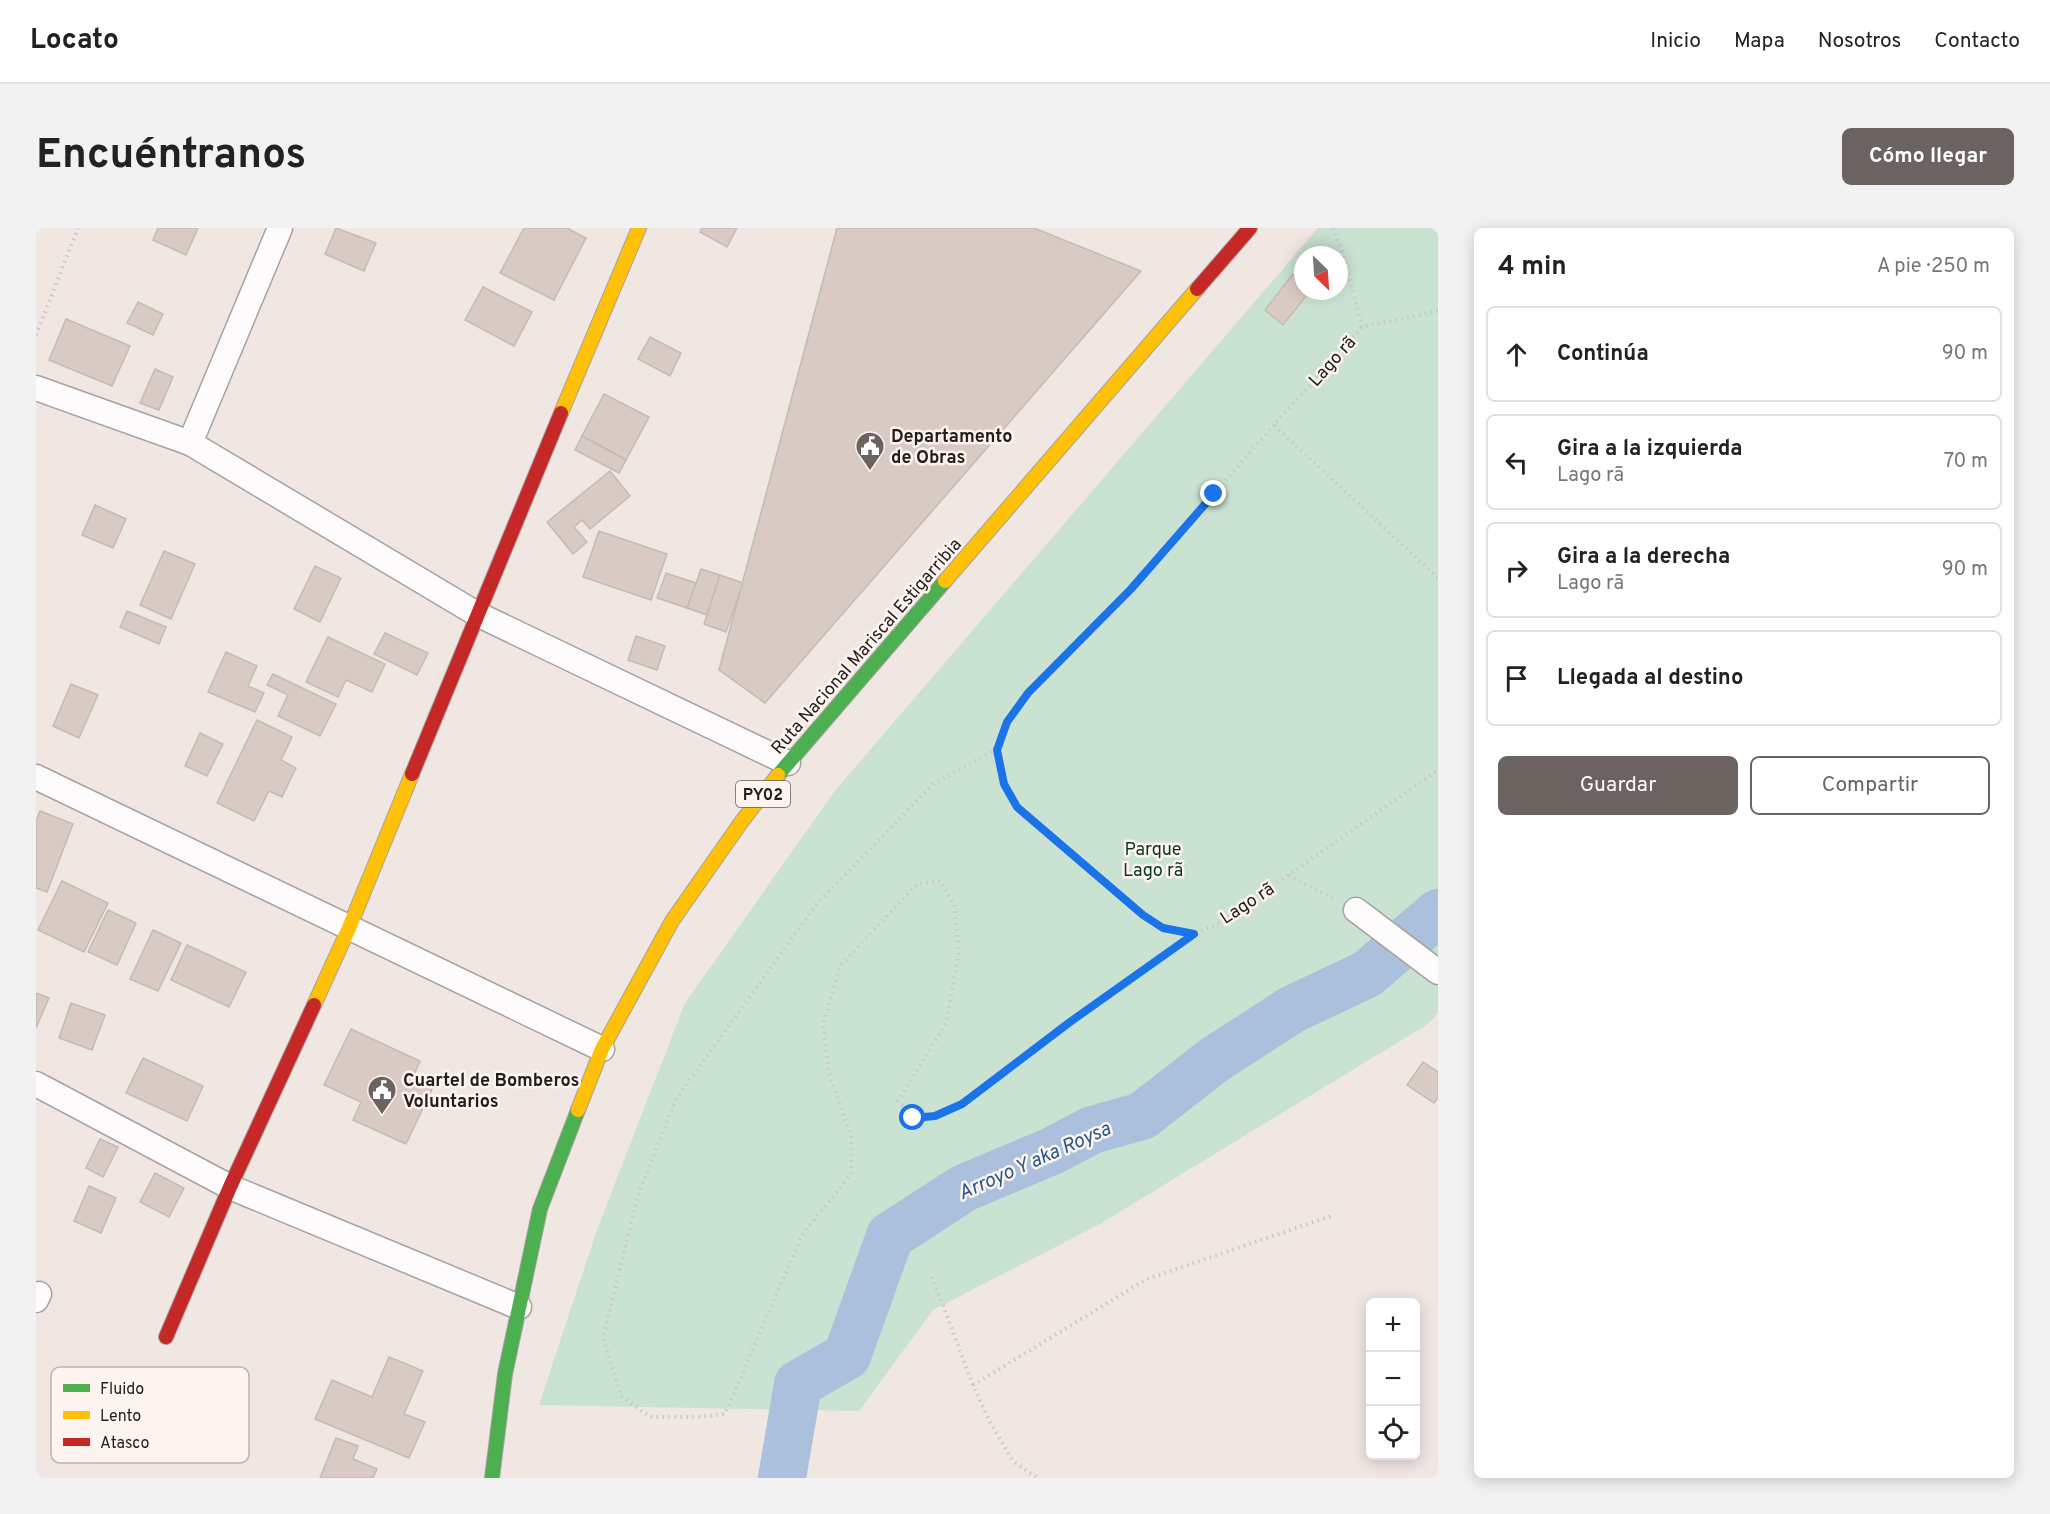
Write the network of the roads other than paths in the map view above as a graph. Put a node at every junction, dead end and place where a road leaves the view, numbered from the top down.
1 (280, 228) edge
2 (639, 228) edge
3 (1250, 228) edge
4 (36, 388) edge
5 (190, 443) junction
6 (477, 614) junction
7 (788, 763) junction
8 (36, 777) edge
9 (1356, 910) road end
10 (349, 928) junction
11 (1432, 968) edge
12 (602, 1049) junction
13 (36, 1084) edge
14 (230, 1187) junction
15 (519, 1307) junction
16 (166, 1337) dead end
17 (492, 1478) edge

1 - 5 street
2 - 6 main road
3 - 7 main road, Ruta Nacional Mariscal Estigarribia / PY02
4 - 5 street
5 - 6 street
6 - 7 street
6 - 10 main road
7 - 12 main road, Ruta Nacional Mariscal Estigarribia / PY02
8 - 10 street
9 - 11 street
10 - 12 street
10 - 14 main road
12 - 15 main road, Ruta Nacional Mariscal Estigarribia / PY02
13 - 14 street
14 - 15 street
14 - 16 main road
15 - 17 main road, Ruta Nacional Mariscal Estigarribia / PY02

